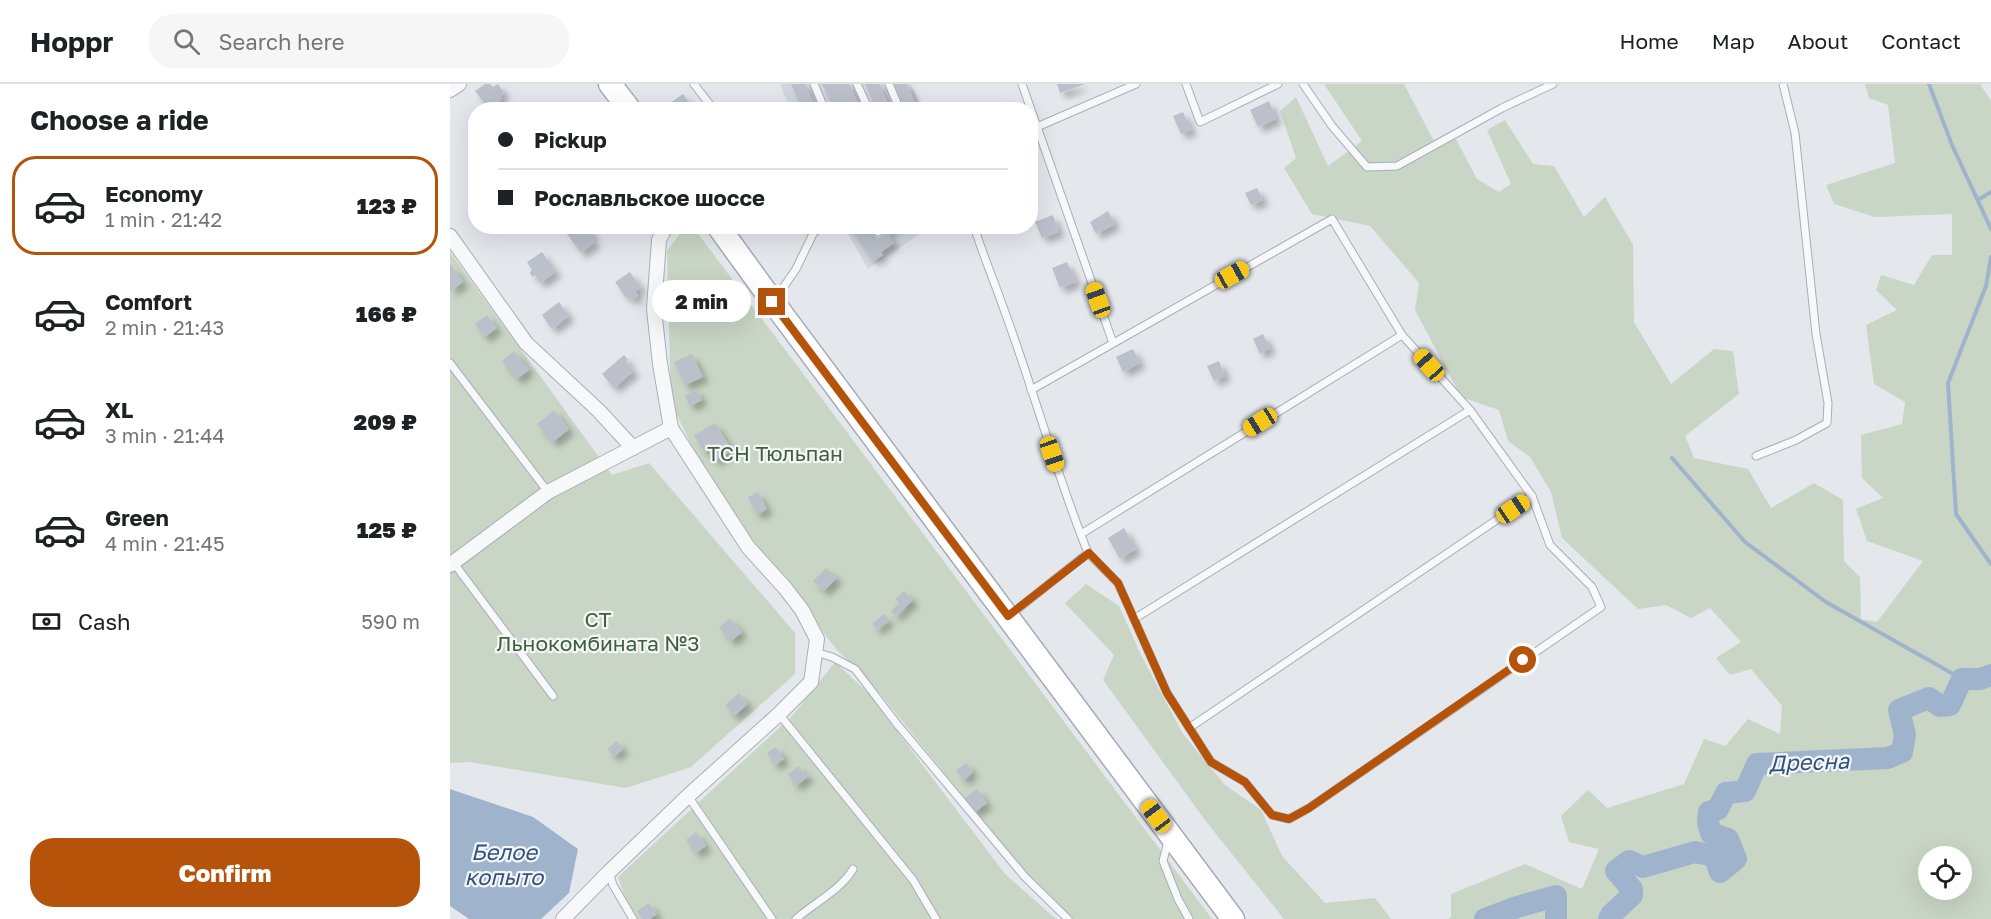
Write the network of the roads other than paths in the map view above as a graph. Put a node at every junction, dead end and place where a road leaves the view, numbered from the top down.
1 (459, 84) edge
2 (610, 84) edge
3 (694, 84) edge
4 (814, 84) edge
5 (857, 84) edge
6 (889, 84) edge
7 (1022, 84) edge
8 (1136, 84) edge
9 (1186, 84) edge
10 (1278, 84) edge
11 (1303, 84) edge
12 (1553, 84) edge
13 (1783, 84) edge
14 (450, 90) edge
15 (624, 102) edge
16 (708, 102) edge
17 (822, 102) edge
18 (865, 102) edge
19 (897, 102) edge
20 (1027, 102) edge
21 (1038, 127) edge
22 (1038, 140) edge
23 (662, 234) edge
24 (724, 234) edge
25 (813, 234) edge
26 (976, 234) edge
27 (450, 237) edge
28 (772, 302) junction
29 (1402, 335) junction
30 (1113, 343) junction
31 (450, 363) edge
32 (1030, 390) junction
33 (1470, 410) junction
34 (671, 428) junction
35 (633, 448) junction
36 (1756, 456) dead end
37 (548, 492) junction
38 (1532, 496) junction
39 (1081, 534) junction
40 (1089, 553) junction
41 (451, 562) edge
42 (1008, 616) junction
43 (1134, 619) junction
44 (815, 652) junction
45 (553, 696) dead end
46 (779, 714) junction
47 (1189, 728) junction
48 (688, 796) junction
49 (1170, 834) junction
50 (853, 869) dead end
51 (609, 872) junction
52 (563, 919) edge
53 (633, 919) edge
54 (772, 919) edge
55 (796, 919) edge
56 (936, 919) edge
57 (1068, 919) edge
58 (1189, 919) edge
59 (1233, 919) edge

1 - 14 street
2 - 15 main road
3 - 16 lane
4 - 17 lane
5 - 18 lane
6 - 19 lane
7 - 20 lane
8 - 21 lane
9 - 10 lane
11 - 12 lane
13 - 36 lane
22 - 30 lane
23 - 34 street
24 - 28 main road
25 - 28 lane
26 - 32 lane
27 - 35 street
28 - 42 main road
29 - 30 lane
29 - 33 lane
29 - 39 lane
30 - 32 lane
31 - 37 lane
32 - 39 lane
33 - 38 lane
33 - 43 lane
34 - 35 street
34 - 44 street
35 - 37 street
37 - 41 street
38 - 47 lane
38 - 47 lane
39 - 40 lane
40 - 42 lane
40 - 43 lane
41 - 45 lane
42 - 49 main road
43 - 47 lane
44 - 46 street
44 - 57 lane
46 - 48 street
46 - 56 lane
48 - 51 street
48 - 54 lane
49 - 58 lane
49 - 59 main road
50 - 55 lane
51 - 52 street
51 - 53 lane

